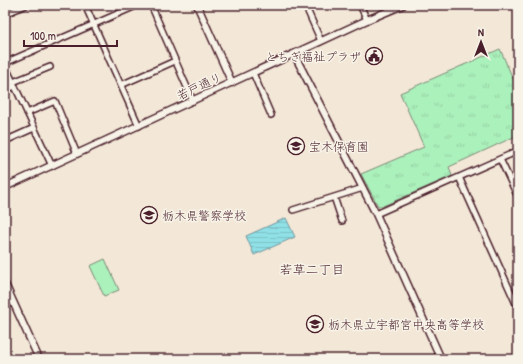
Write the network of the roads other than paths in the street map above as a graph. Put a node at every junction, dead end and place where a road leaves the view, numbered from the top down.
1 (26, 5) edge
2 (85, 5) edge
3 (138, 5) edge
4 (151, 5) edge
5 (197, 5) edge
6 (304, 5) edge
7 (360, 5) edge
8 (403, 5) edge
9 (5, 14) edge
10 (367, 20) junction
11 (94, 24) junction
12 (321, 41) junction
13 (294, 54) junction
14 (175, 61) junction
15 (5, 64) edge
16 (50, 66) dead end
17 (253, 73) junction
18 (232, 83) junction
19 (14, 84) junction
20 (121, 85) junction
21 (5, 90) edge
22 (193, 101) junction
23 (27, 112) junction
24 (271, 115) dead end
25 (139, 126) junction
26 (34, 128) junction
27 (5, 141) edge
28 (518, 151) edge
29 (77, 154) junction
30 (500, 159) junction
31 (52, 166) junction
32 (459, 177) junction
33 (5, 187) edge
34 (362, 188) junction
35 (334, 197) junction
36 (518, 197) edge
37 (293, 210) dead end
38 (376, 214) junction
39 (342, 221) dead end
40 (5, 284) edge
41 (518, 307) edge
42 (39, 359) edge
43 (441, 359) edge

1 - 9 street
2 - 11 street
3 - 11 street
4 - 14 street
5 - 18 street
6 - 12 street
7 - 10 street
8 - 10 street, 若戸通り
10 - 12 street, 若戸通り
11 - 15 street
11 - 20 street
12 - 13 street, 若戸通り
13 - 17 street, 若戸通り
13 - 34 street
14 - 20 street
14 - 22 street
15 - 19 street
16 - 19 street
17 - 18 street, 若戸通り
17 - 24 street
18 - 22 street, 若戸通り
19 - 21 street
19 - 23 street
20 - 25 street
22 - 25 street, 若戸通り
23 - 26 street
23 - 29 street
25 - 29 street, 若戸通り
26 - 27 street
26 - 31 street
28 - 30 street
29 - 31 street, 若戸通り
30 - 32 street
30 - 36 street
31 - 33 street, 若戸通り
32 - 38 street
32 - 41 street
34 - 35 street
34 - 38 street
35 - 37 street
35 - 39 street
38 - 43 street
40 - 42 street

